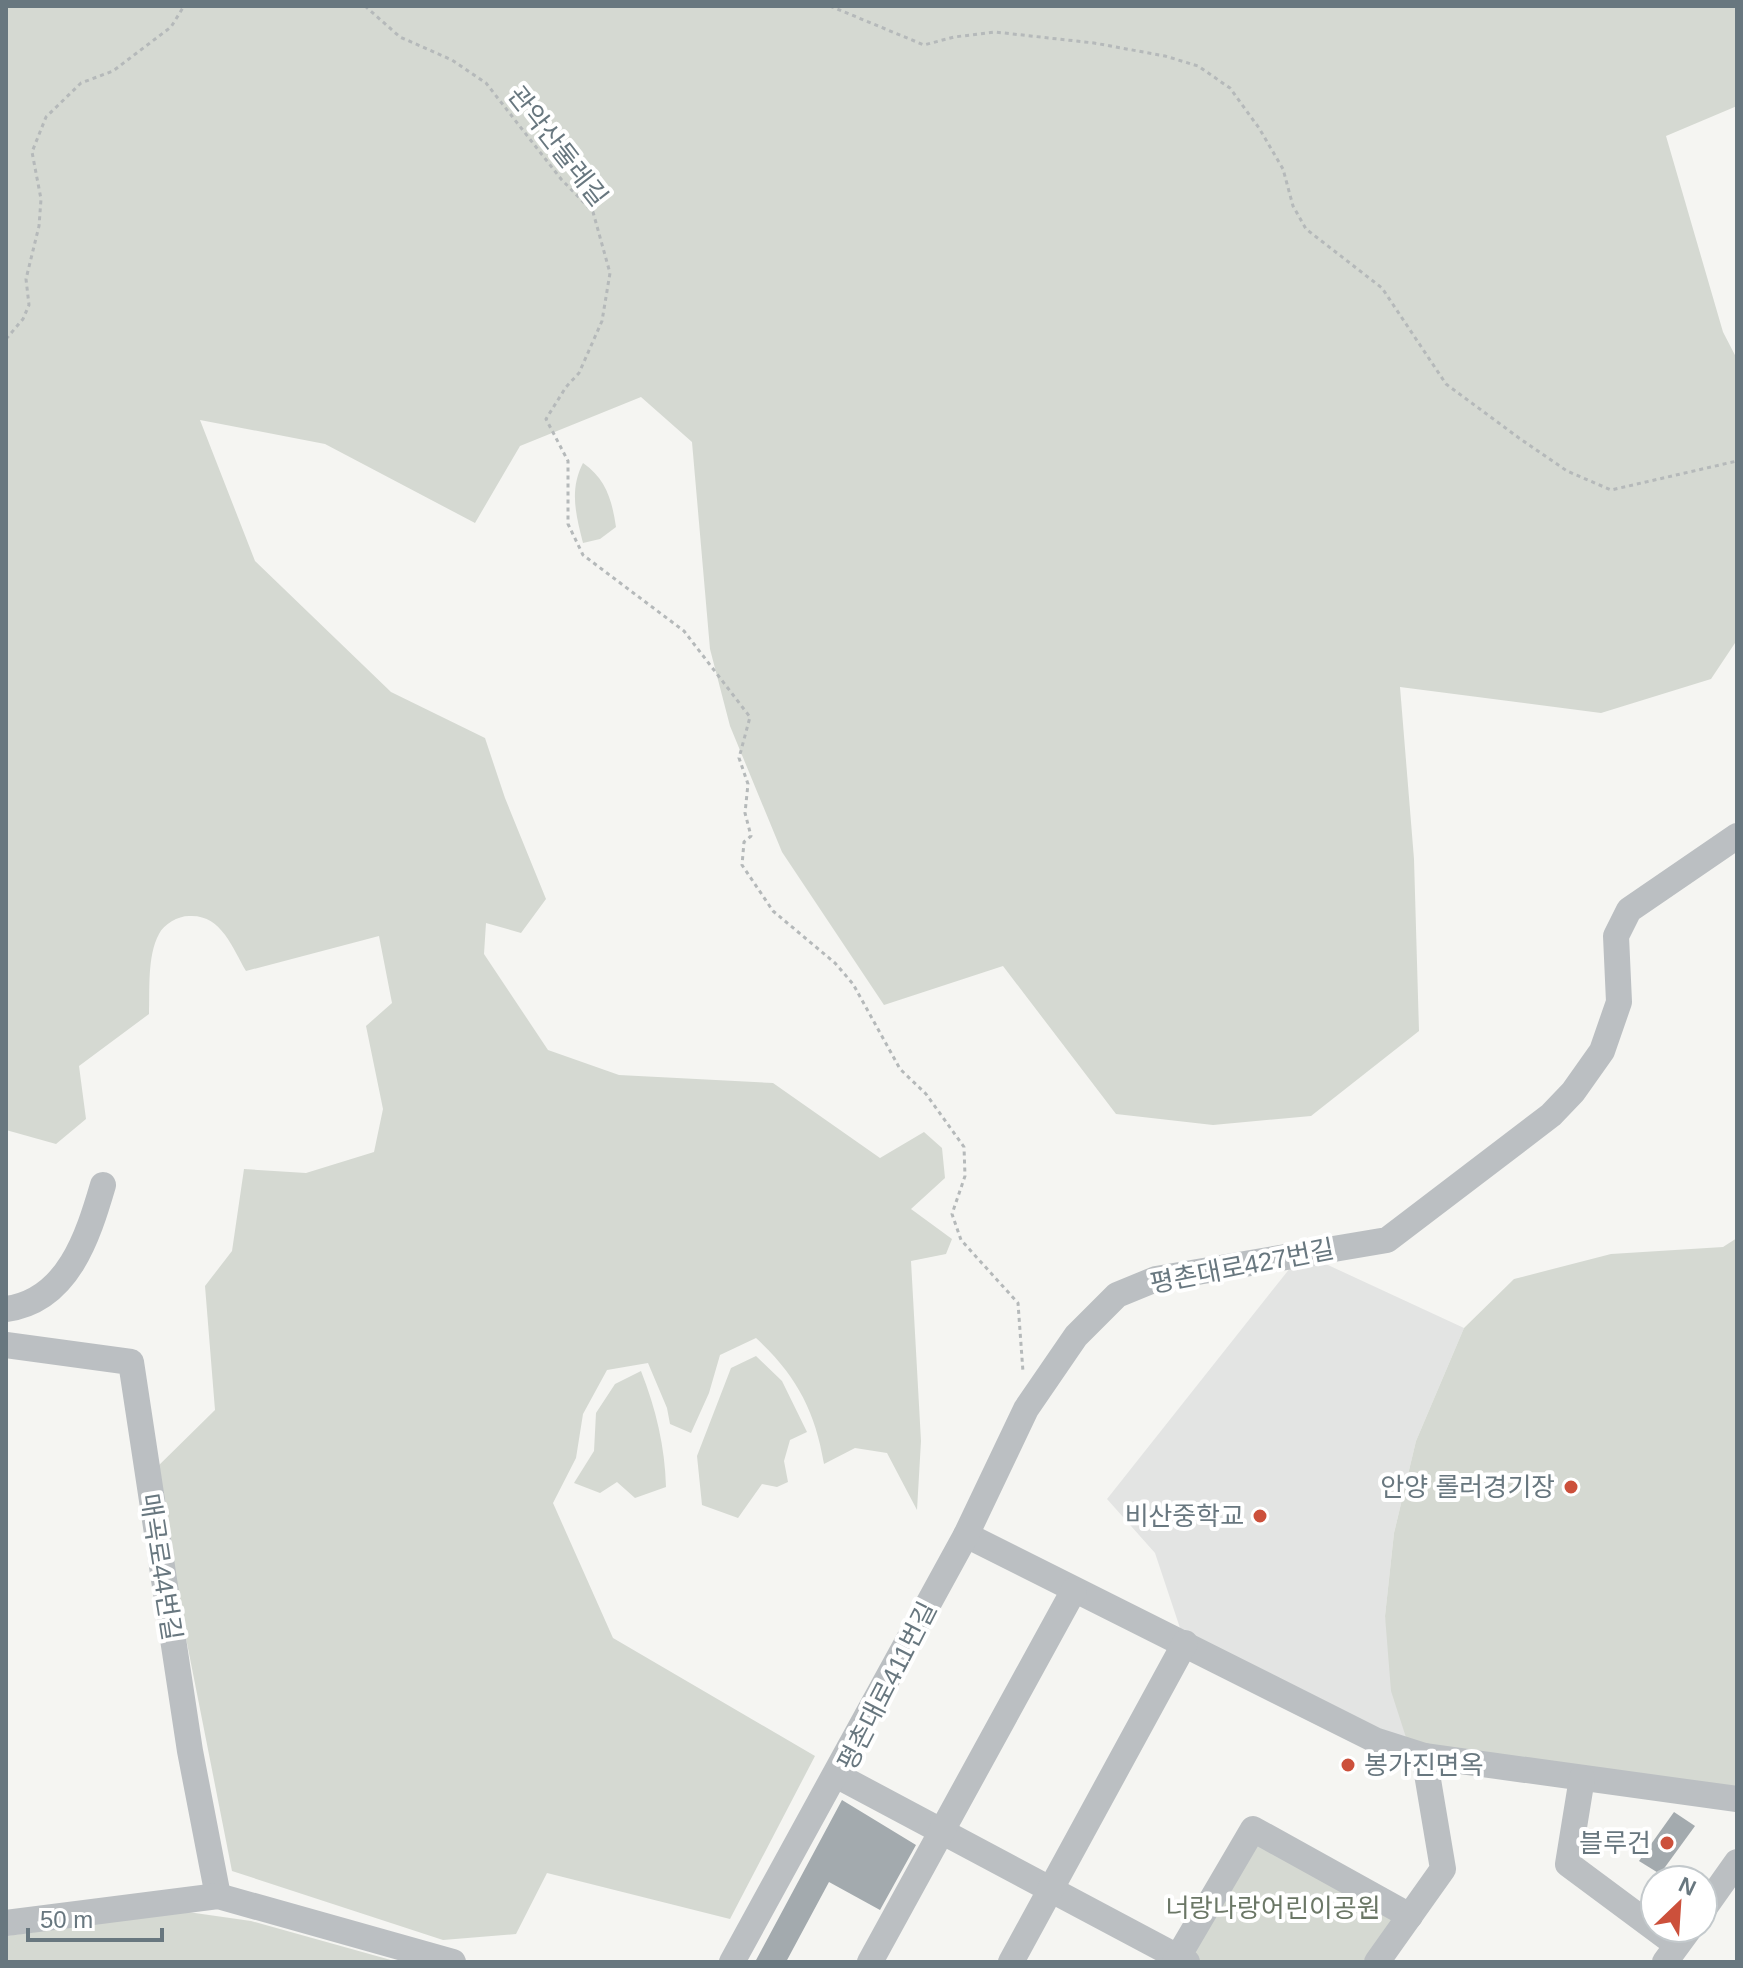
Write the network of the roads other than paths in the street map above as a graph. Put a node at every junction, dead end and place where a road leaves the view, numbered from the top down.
1 (1737, 836) edge
2 (103, 1185) dead end
3 (6, 1309) edge
4 (6, 1345) edge
5 (966, 1535) junction
6 (1074, 1590) junction
7 (1185, 1643) junction
8 (1424, 1756) junction
9 (836, 1775) junction
10 (1582, 1778) junction
11 (1737, 1799) edge
12 (942, 1831) junction
13 (1737, 1862) edge
14 (1719, 1887) edge
15 (1051, 1888) junction
16 (218, 1896) junction
17 (1410, 1916) junction
18 (6, 1923) edge
19 (1677, 1945) edge
20 (1180, 1960) edge
21 (453, 1962) edge
22 (732, 1962) edge
23 (870, 1962) edge
24 (1011, 1962) edge
25 (1377, 1962) edge

1 - 5 street, 평촌대로427번길
2 - 3 street
4 - 16 street, 매곡로44번길
5 - 6 street
5 - 9 street, 평촌대로411번길
6 - 7 street
6 - 12 street
7 - 8 street
7 - 15 street
8 - 10 street
8 - 17 street
9 - 12 street, 평촌대로411번길
9 - 22 street
10 - 11 street
10 - 19 street
12 - 15 street, 평촌대로411번길
12 - 23 street
13 - 14 street
15 - 20 street, 평촌대로411번길
15 - 24 street
16 - 18 street
16 - 21 street
17 - 20 street, 평촌대로411번길
17 - 25 street

